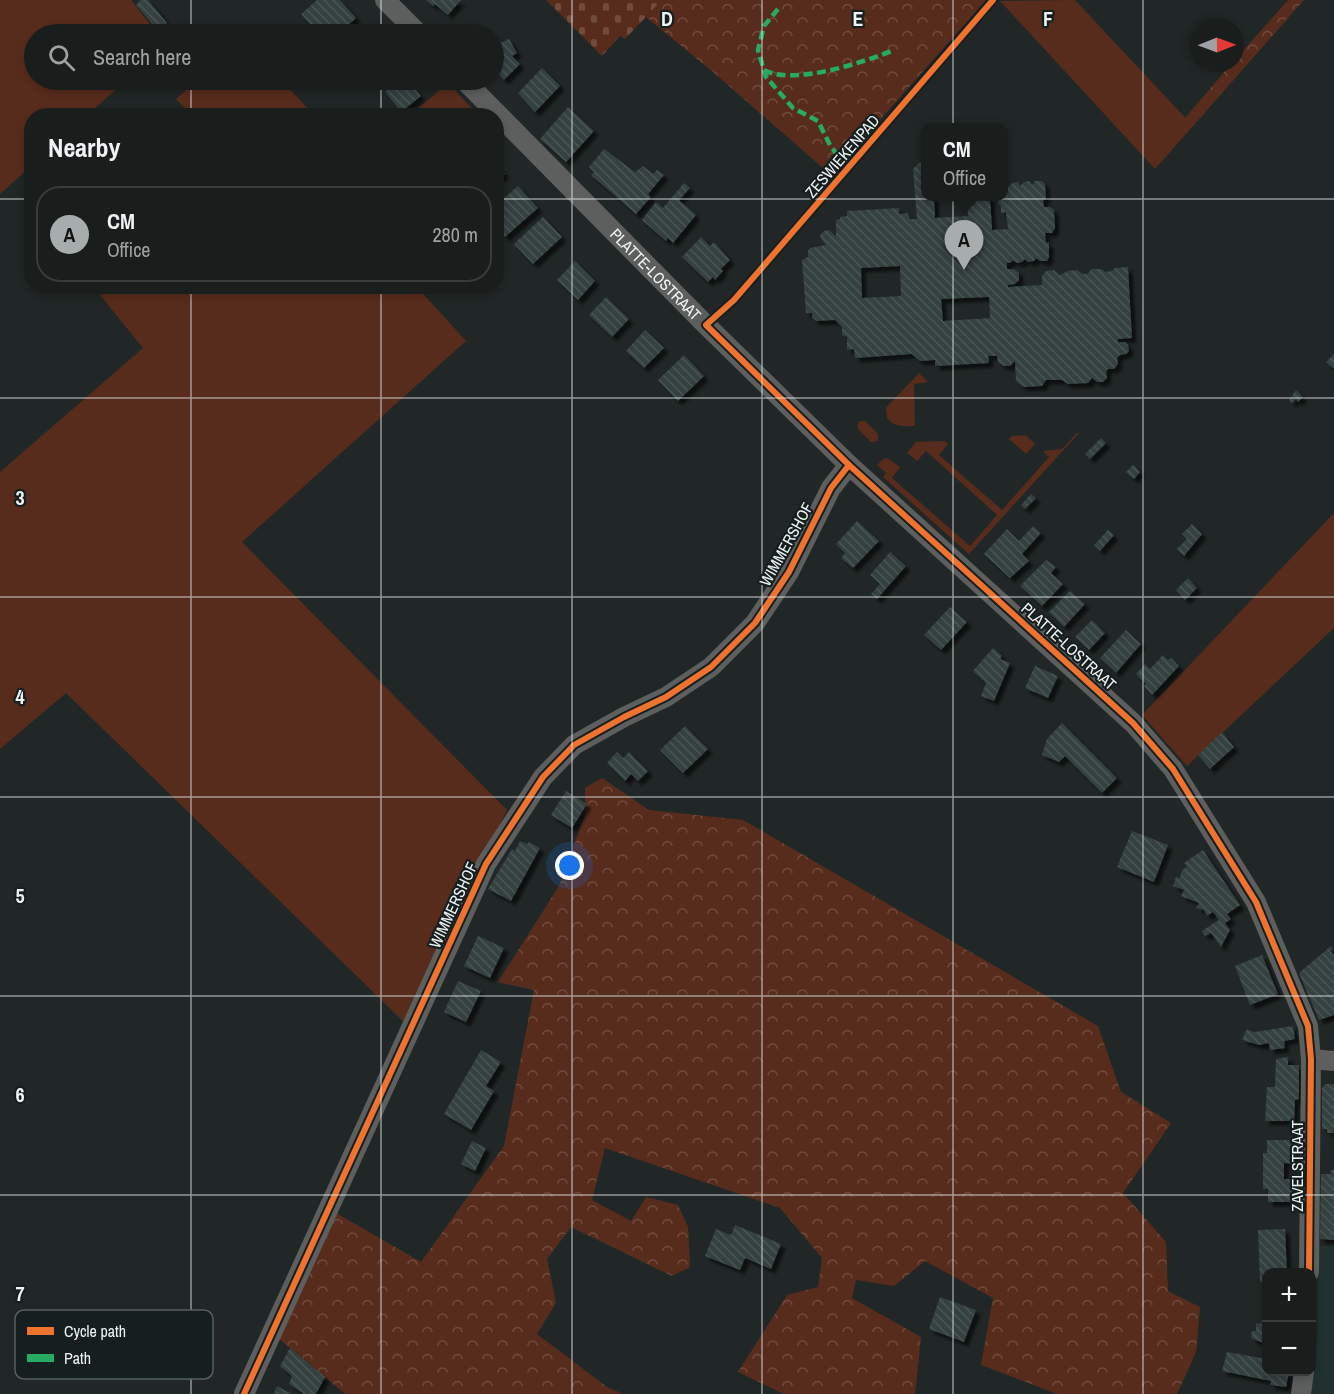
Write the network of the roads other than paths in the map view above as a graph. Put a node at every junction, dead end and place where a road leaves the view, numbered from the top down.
1 (385, 0) edge
2 (409, 24) edge
3 (474, 90) edge
4 (492, 108) edge
5 (504, 120) edge
6 (849, 465) junction
7 (1311, 1059) junction
8 (1334, 1061) edge
9 (1309, 1268) edge
10 (1303, 1376) edge
11 (244, 1394) edge
12 (1301, 1394) edge

1 - 2 street
3 - 4 street, PLATTE-LOSTRAAT
5 - 6 street, PLATTE-LOSTRAAT
6 - 7 street, PLATTE-LOSTRAAT
6 - 11 street, WIMMERSHOF
7 - 8 street
7 - 9 street, ZAVELSTRAAT
10 - 12 street

